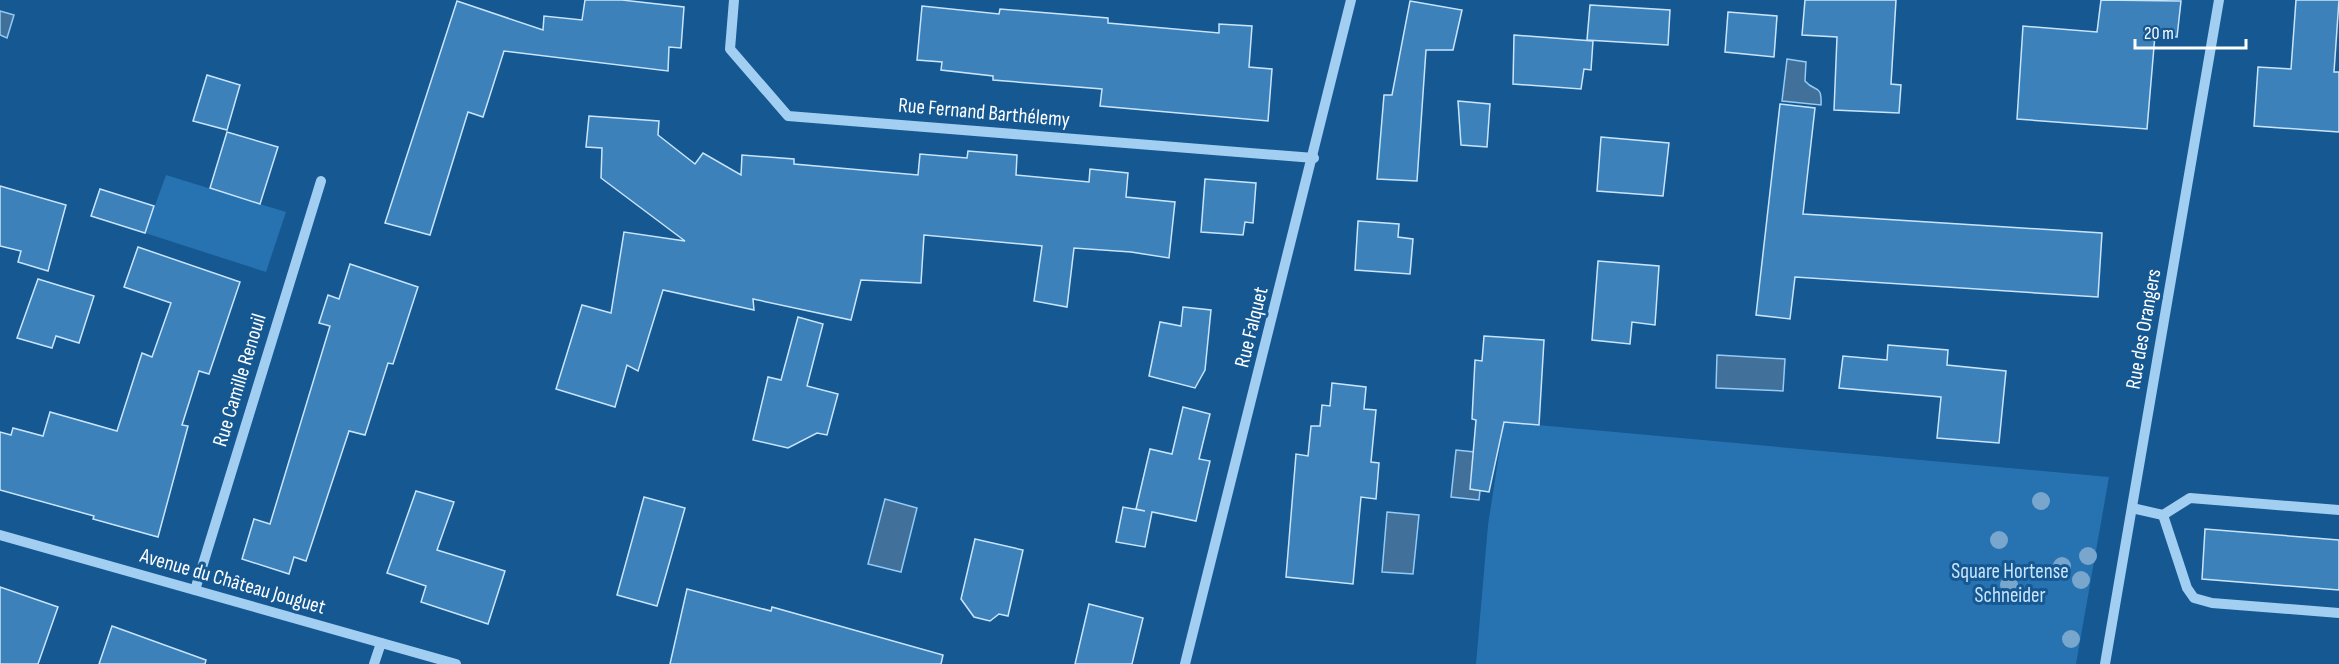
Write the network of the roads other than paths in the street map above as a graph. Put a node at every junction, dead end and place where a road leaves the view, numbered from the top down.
1 (734, 0) edge
2 (1351, 0) edge
3 (2219, 0) edge
4 (1314, 158) junction
5 (321, 181) dead end
6 (2132, 508) junction
7 (2339, 510) edge
8 (2163, 514) junction
9 (0, 535) edge
10 (195, 590) junction
11 (2339, 613) edge
12 (381, 644) junction
13 (374, 664) edge
14 (456, 664) edge
15 (1185, 664) edge
16 (2105, 664) edge

1 - 4 street, Rue Fernand Barthélemy
2 - 4 street, Rue Falquet
3 - 6 street, Rue des Orangers
4 - 15 street, Rue Falquet
5 - 10 street, Rue Camille Renouil
6 - 8 street
6 - 16 street, Rue des Orangers
7 - 8 street
8 - 11 street
9 - 10 street, Avenue du Château Jouguet
10 - 12 street, Avenue du Château Jouguet
12 - 13 street
12 - 14 street, Avenue du Château Jouguet

